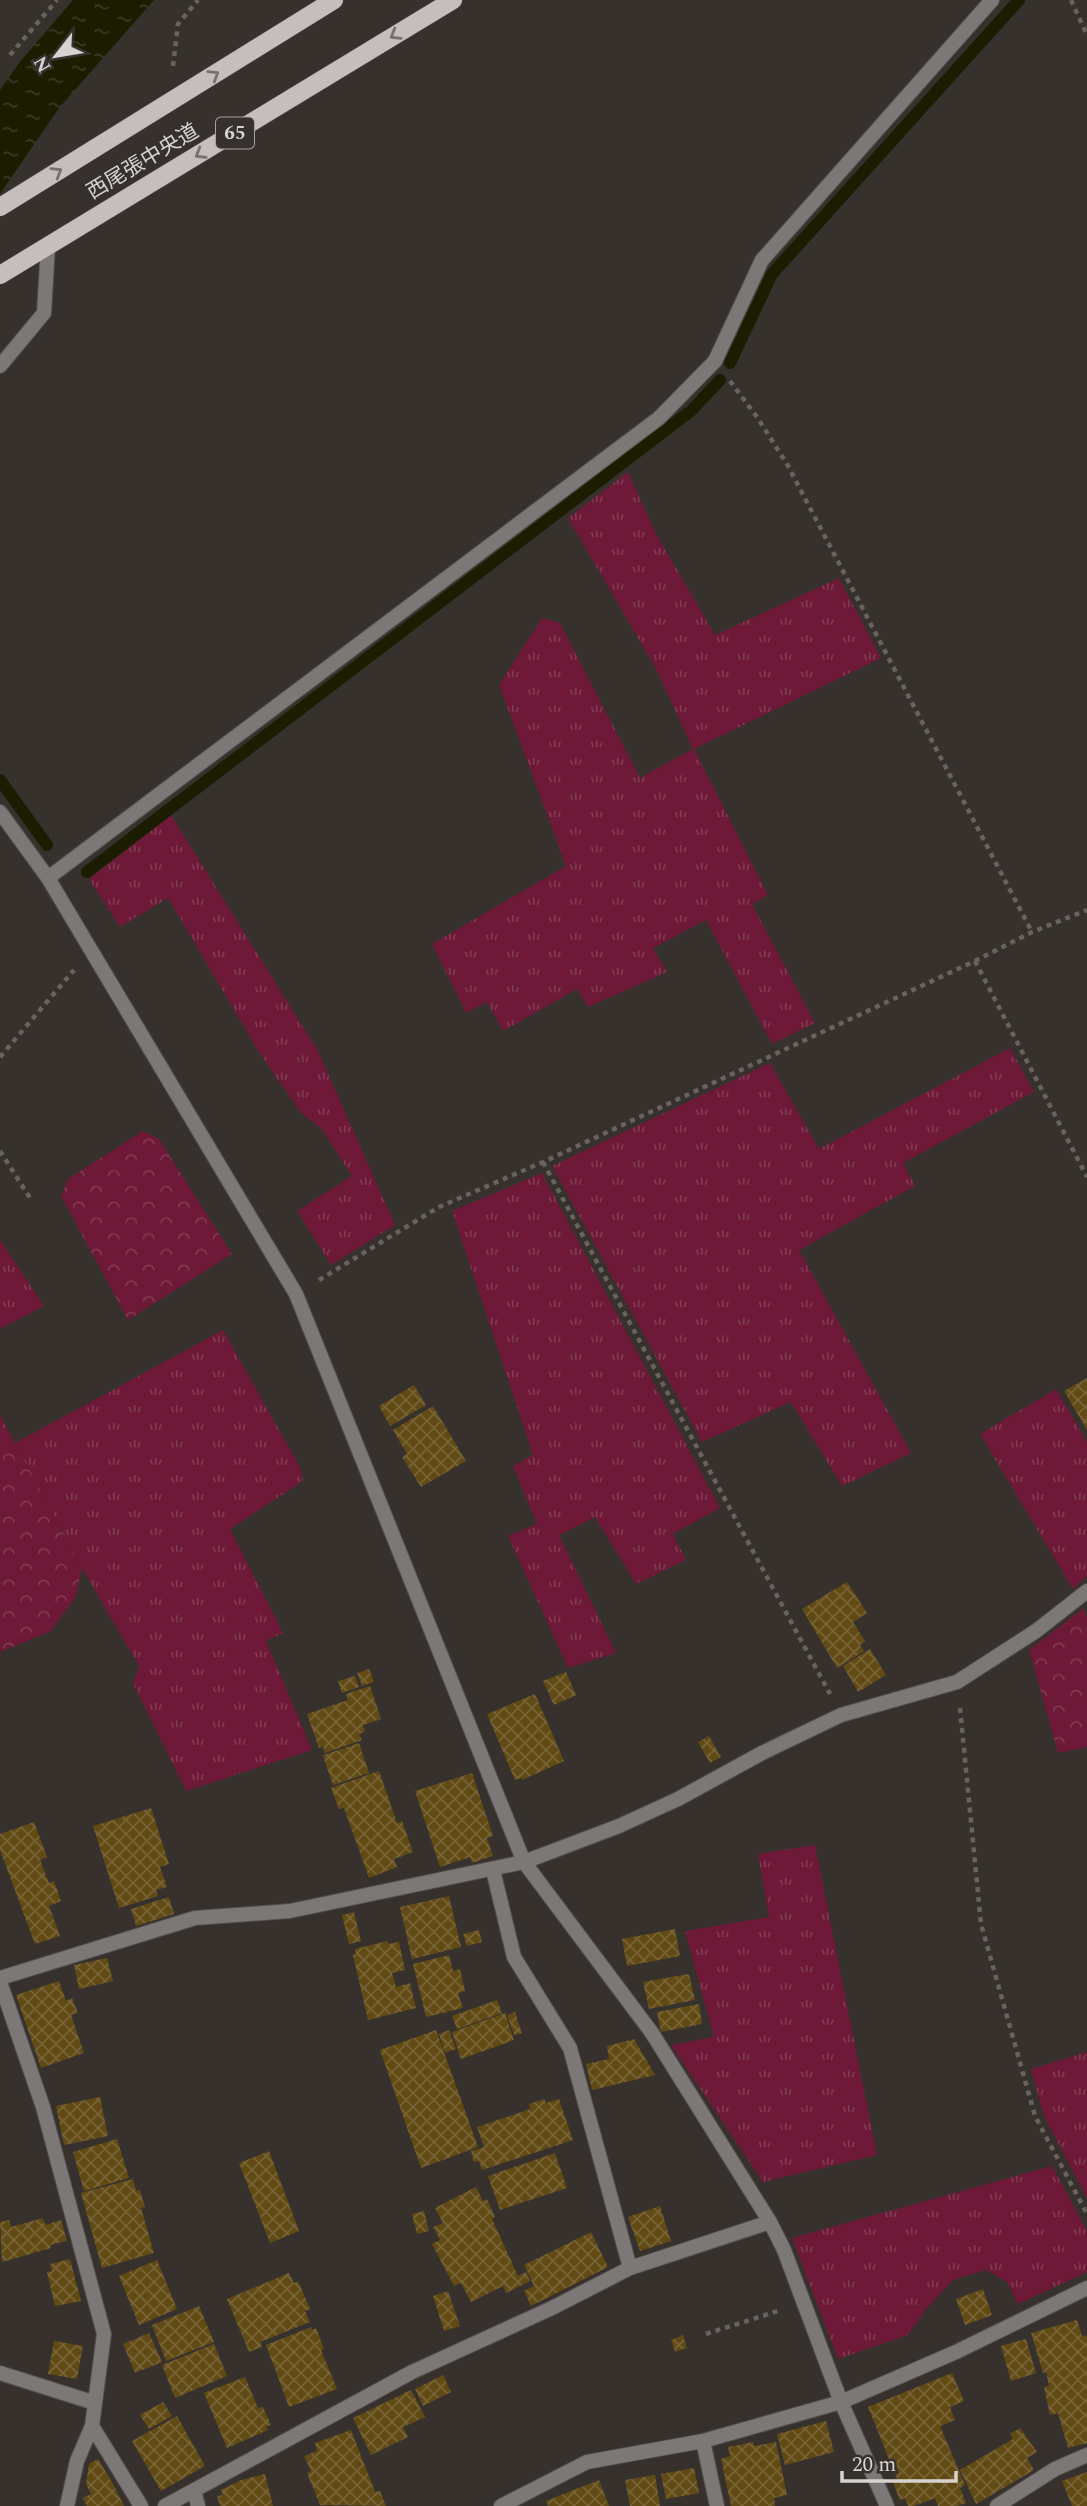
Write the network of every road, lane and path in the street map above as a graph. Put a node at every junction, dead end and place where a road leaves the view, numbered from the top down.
1 (57, 0) edge
2 (198, 0) edge
3 (334, 0) edge
4 (453, 0) edge
5 (992, 0) edge
6 (1071, 0) edge
7 (1087, 35) edge
8 (10, 55) dead end
9 (169, 103) junction
10 (0, 207) edge
11 (48, 246) junction
12 (0, 275) edge
13 (715, 361) junction
14 (0, 366) edge
15 (0, 812) edge
16 (48, 878) junction
17 (1087, 910) edge
18 (1032, 932) junction
19 (91, 950) junction
20 (975, 961) junction
21 (0, 1057) edge
22 (0, 1151) edge
23 (543, 1162) junction
24 (1087, 1177) edge
25 (30, 1198) dead end
26 (296, 1294) junction
27 (1087, 1591) edge
28 (957, 1682) junction
29 (841, 1715) junction
30 (524, 1862) junction
31 (493, 1870) junction
32 (0, 1980) edge
33 (1087, 2214) edge
34 (770, 2222) junction
35 (630, 2268) junction
36 (1087, 2288) edge
37 (804, 2303) junction
38 (706, 2334) dead end
39 (0, 2373) edge
40 (841, 2402) junction
41 (95, 2403) junction
42 (92, 2426) junction
43 (703, 2441) junction
44 (1087, 2455) edge
45 (194, 2490) junction
46 (67, 2506) edge
47 (141, 2506) edge
48 (164, 2506) edge
49 (198, 2506) edge
50 (501, 2506) edge
51 (717, 2506) edge
52 (887, 2506) edge
53 (997, 2506) edge

1 - 8 path
2 - 9 path
9 -> 3 main road, 西尾張中央道
4 -> 11 main road, 西尾張中央道 / 65
5 - 13 street
6 - 7 path
10 -> 9 main road, 西尾張中央道
11 - 12 main road, 西尾張中央道 / 65
11 - 14 street
13 - 16 street
13 - 18 path
15 - 16 street
16 - 19 street
17 - 18 path
18 - 20 path
19 - 21 path
19 - 26 street
20 - 23 path
20 - 24 path
22 - 25 path
23 - 26 path
23 - 29 path
26 - 30 street
27 - 28 street
28 - 29 street
28 - 33 path
29 - 30 street
30 - 31 street
30 - 34 street
31 - 32 street
31 - 35 street
32 - 41 street
34 - 35 street
34 - 37 street
35 - 45 street
36 - 40 street
37 - 38 path
37 - 40 street
39 - 41 street
40 - 43 street
40 - 52 street
41 - 42 street
42 - 46 street
42 - 47 street
43 - 50 street
43 - 51 street
44 - 53 street
45 - 48 street
45 - 49 street

